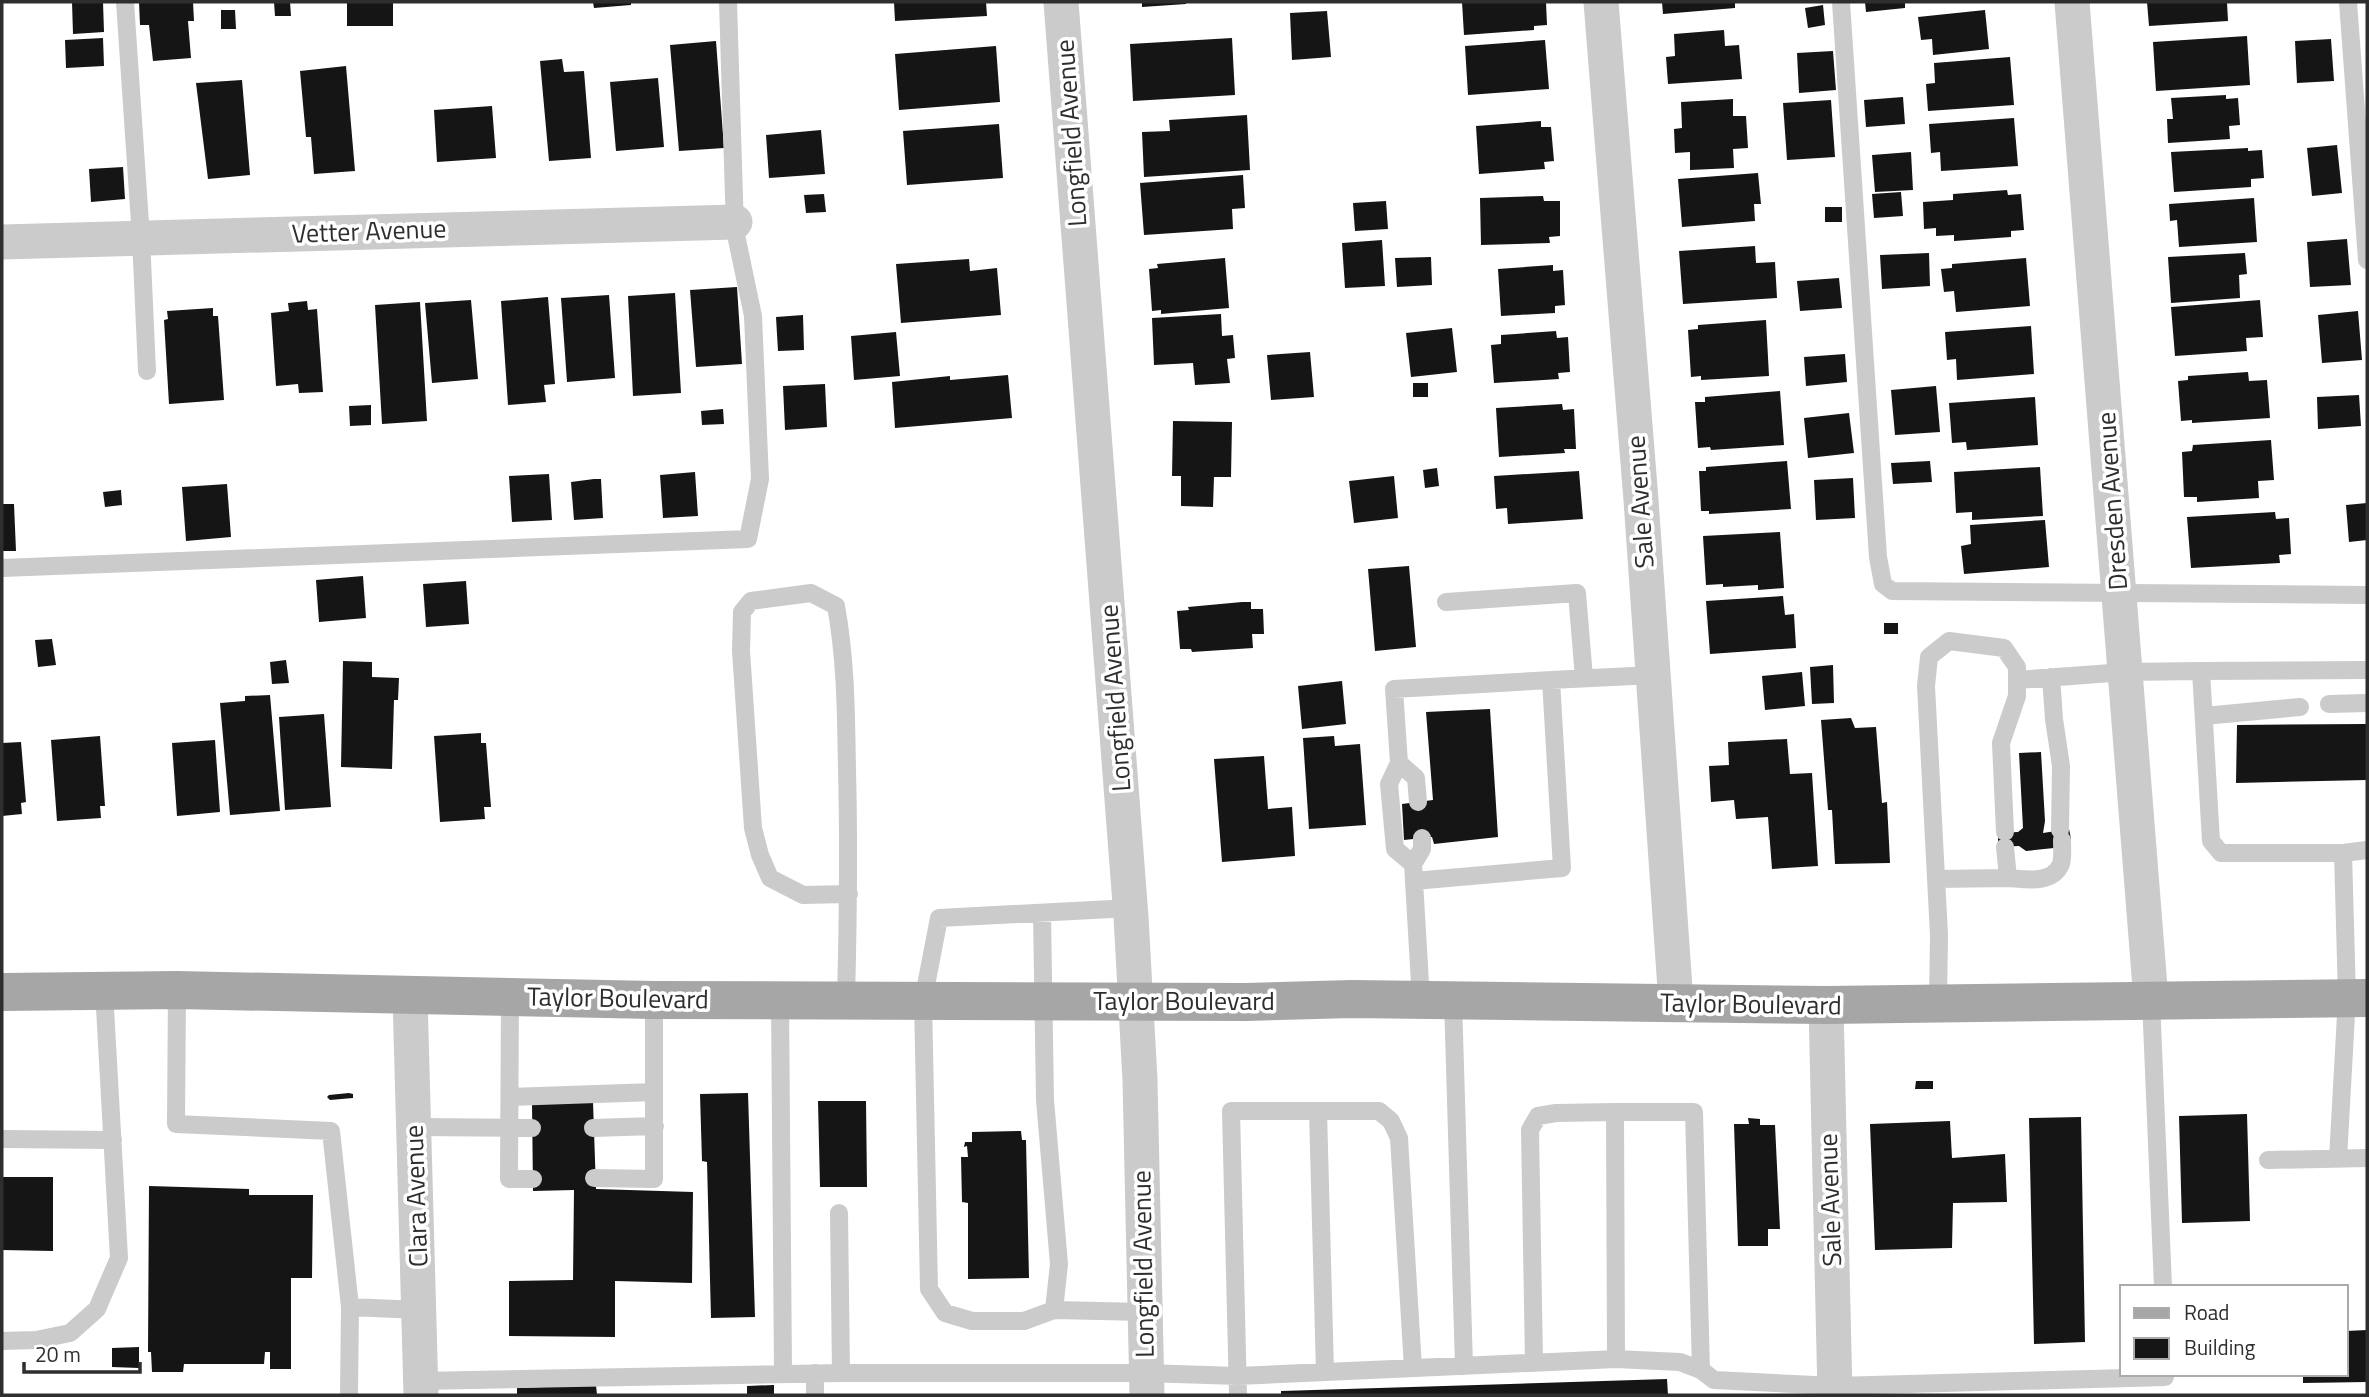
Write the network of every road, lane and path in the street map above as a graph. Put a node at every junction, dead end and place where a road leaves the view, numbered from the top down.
1 (125, 2) edge
2 (728, 2) edge
3 (1061, 2) edge
4 (1601, 2) edge
5 (1841, 2) edge
6 (2072, 2) edge
7 (2348, 2) edge
8 (735, 222) junction
9 (141, 238) junction
10 (2, 242) edge
11 (2367, 260) edge
12 (147, 371) dead end
13 (2, 568) edge
14 (2118, 593) junction
15 (2367, 595) edge
16 (1446, 602) dead end
17 (2367, 670) edge
18 (2201, 671) junction
19 (2125, 672) junction
20 (1653, 675) junction
21 (2051, 677) junction
22 (1584, 678) junction
23 (1551, 680) junction
24 (2017, 680) junction
25 (2367, 703) edge
26 (2329, 704) dead end
27 (2300, 707) dead end
28 (2204, 716) junction
29 (1399, 763) junction
30 (1418, 802) dead end
31 (1422, 838) dead end
32 (2367, 850) edge
33 (2343, 853) junction
34 (1414, 872) junction
35 (2008, 878) junction
36 (1936, 879) junction
37 (849, 894) junction
38 (1131, 908) junction
39 (1042, 914) junction
40 (104, 990) junction
41 (177, 990) junction
42 (2, 992) edge
43 (410, 996) junction
44 (510, 996) junction
45 (2357, 998) edge
46 (846, 999) junction
47 (654, 1000) junction
48 (780, 1000) junction
49 (1437, 1000) junction
50 (2151, 1000) junction
51 (923, 1001) junction
52 (1045, 1001) junction
53 (1136, 1001) junction
54 (1676, 1003) junction
55 (1938, 1004) junction
56 (1826, 1005) junction
57 (654, 1092) junction
58 (510, 1097) junction
59 (1318, 1111) junction
60 (1615, 1112) junction
61 (655, 1126) junction
62 (414, 1127) junction
63 (509, 1128) junction
64 (533, 1128) dead end
65 (593, 1128) dead end
66 (2, 1139) edge
67 (113, 1140) junction
68 (2367, 1158) edge
69 (2338, 1159) junction
70 (2268, 1160) dead end
71 (594, 1178) dead end
72 (533, 1179) dead end
73 (839, 1213) dead end
74 (2163, 1285) edge
75 (350, 1307) junction
76 (420, 1310) junction
77 (1054, 1310) junction
78 (1144, 1312) junction
79 (2, 1341) edge
80 (1616, 1359) junction
81 (1534, 1362) junction
82 (1464, 1366) junction
83 (1413, 1368) junction
84 (1701, 1370) junction
85 (1325, 1372) junction
86 (783, 1373) junction
87 (815, 1373) junction
88 (841, 1373) junction
89 (1238, 1376) junction
90 (2143, 1376) edge
91 (2165, 1376) edge
92 (1146, 1384) edge
93 (421, 1388) edge
94 (1835, 1390) edge
95 (349, 1395) edge
96 (815, 1395) edge
97 (1238, 1395) edge
98 (2166, 1395) edge

1 - 9 lane
2 - 8 lane
3 - 38 street, Longfield Avenue
4 - 20 street, Sale Avenue
5 - 14 lane
6 - 14 street, Dresden Avenue
7 - 11 lane
8 - 9 street, Vetter Avenue
8 - 13 lane
9 - 10 street, Vetter Avenue
9 - 12 lane
14 - 15 lane
14 - 19 street, Dresden Avenue
16 - 22 lane
17 - 18 lane
18 - 19 lane
18 - 28 lane
19 - 21 lane
19 - 50 street, Dresden Avenue
20 - 22 lane
20 - 54 street, Sale Avenue
21 - 24 lane
21 - 35 lane
22 - 23 lane
23 - 29 lane
23 - 34 lane
24 - 35 lane
24 - 36 lane
25 - 26 lane
27 - 28 lane
28 - 33 lane
29 - 30 lane
29 - 34 lane
31 - 34 lane
32 - 33 lane
33 - 45 lane
34 - 49 lane
35 - 36 lane
36 - 55 lane
37 - 37 lane
37 - 46 lane
38 - 39 lane
38 - 53 street, Longfield Avenue
39 - 51 lane
39 - 52 lane
40 - 41 main road, Taylor Boulevard
40 - 42 main road, Taylor Boulevard
40 - 67 lane
41 - 43 main road, Taylor Boulevard
41 - 75 lane
43 - 44 main road, Taylor Boulevard
43 - 62 street, Clara Avenue
44 - 47 main road, Taylor Boulevard
44 - 58 lane
45 - 50 main road, Taylor Boulevard
45 - 69 lane
46 - 48 main road, Taylor Boulevard
46 - 51 main road, Taylor Boulevard
47 - 48 main road, Taylor Boulevard
47 - 57 lane
48 - 86 lane
49 - 53 main road, Taylor Boulevard
49 - 54 main road, Taylor Boulevard
49 - 82 lane
50 - 55 main road, Taylor Boulevard
50 - 74 lane
51 - 52 main road, Taylor Boulevard
51 - 77 lane
52 - 53 main road, Taylor Boulevard
52 - 77 lane
53 - 78 street, Longfield Avenue
54 - 56 main road, Taylor Boulevard
55 - 56 main road, Taylor Boulevard
56 - 94 street, Sale Avenue
57 - 58 lane
57 - 61 lane
58 - 63 lane
59 - 83 lane
59 - 85 lane
59 - 89 lane
60 - 80 lane
60 - 81 lane
60 - 84 lane
61 - 65 lane
61 - 71 lane
62 - 63 lane
62 - 76 street, Clara Avenue
63 - 64 lane
63 - 72 lane
66 - 67 lane
67 - 79 lane
68 - 69 lane
69 - 70 lane
73 - 88 lane
75 - 76 lane
75 - 95 lane
76 - 93 street, Clara Avenue
77 - 78 lane
78 - 92 street, Longfield Avenue
80 - 81 lane
80 - 84 lane
81 - 82 lane
82 - 83 lane
83 - 85 lane
84 - 94 lane
85 - 89 lane
86 - 87 lane
86 - 93 lane
87 - 88 lane
87 - 96 lane
88 - 92 lane
89 - 92 lane
89 - 97 lane
90 - 94 lane
91 - 98 lane

